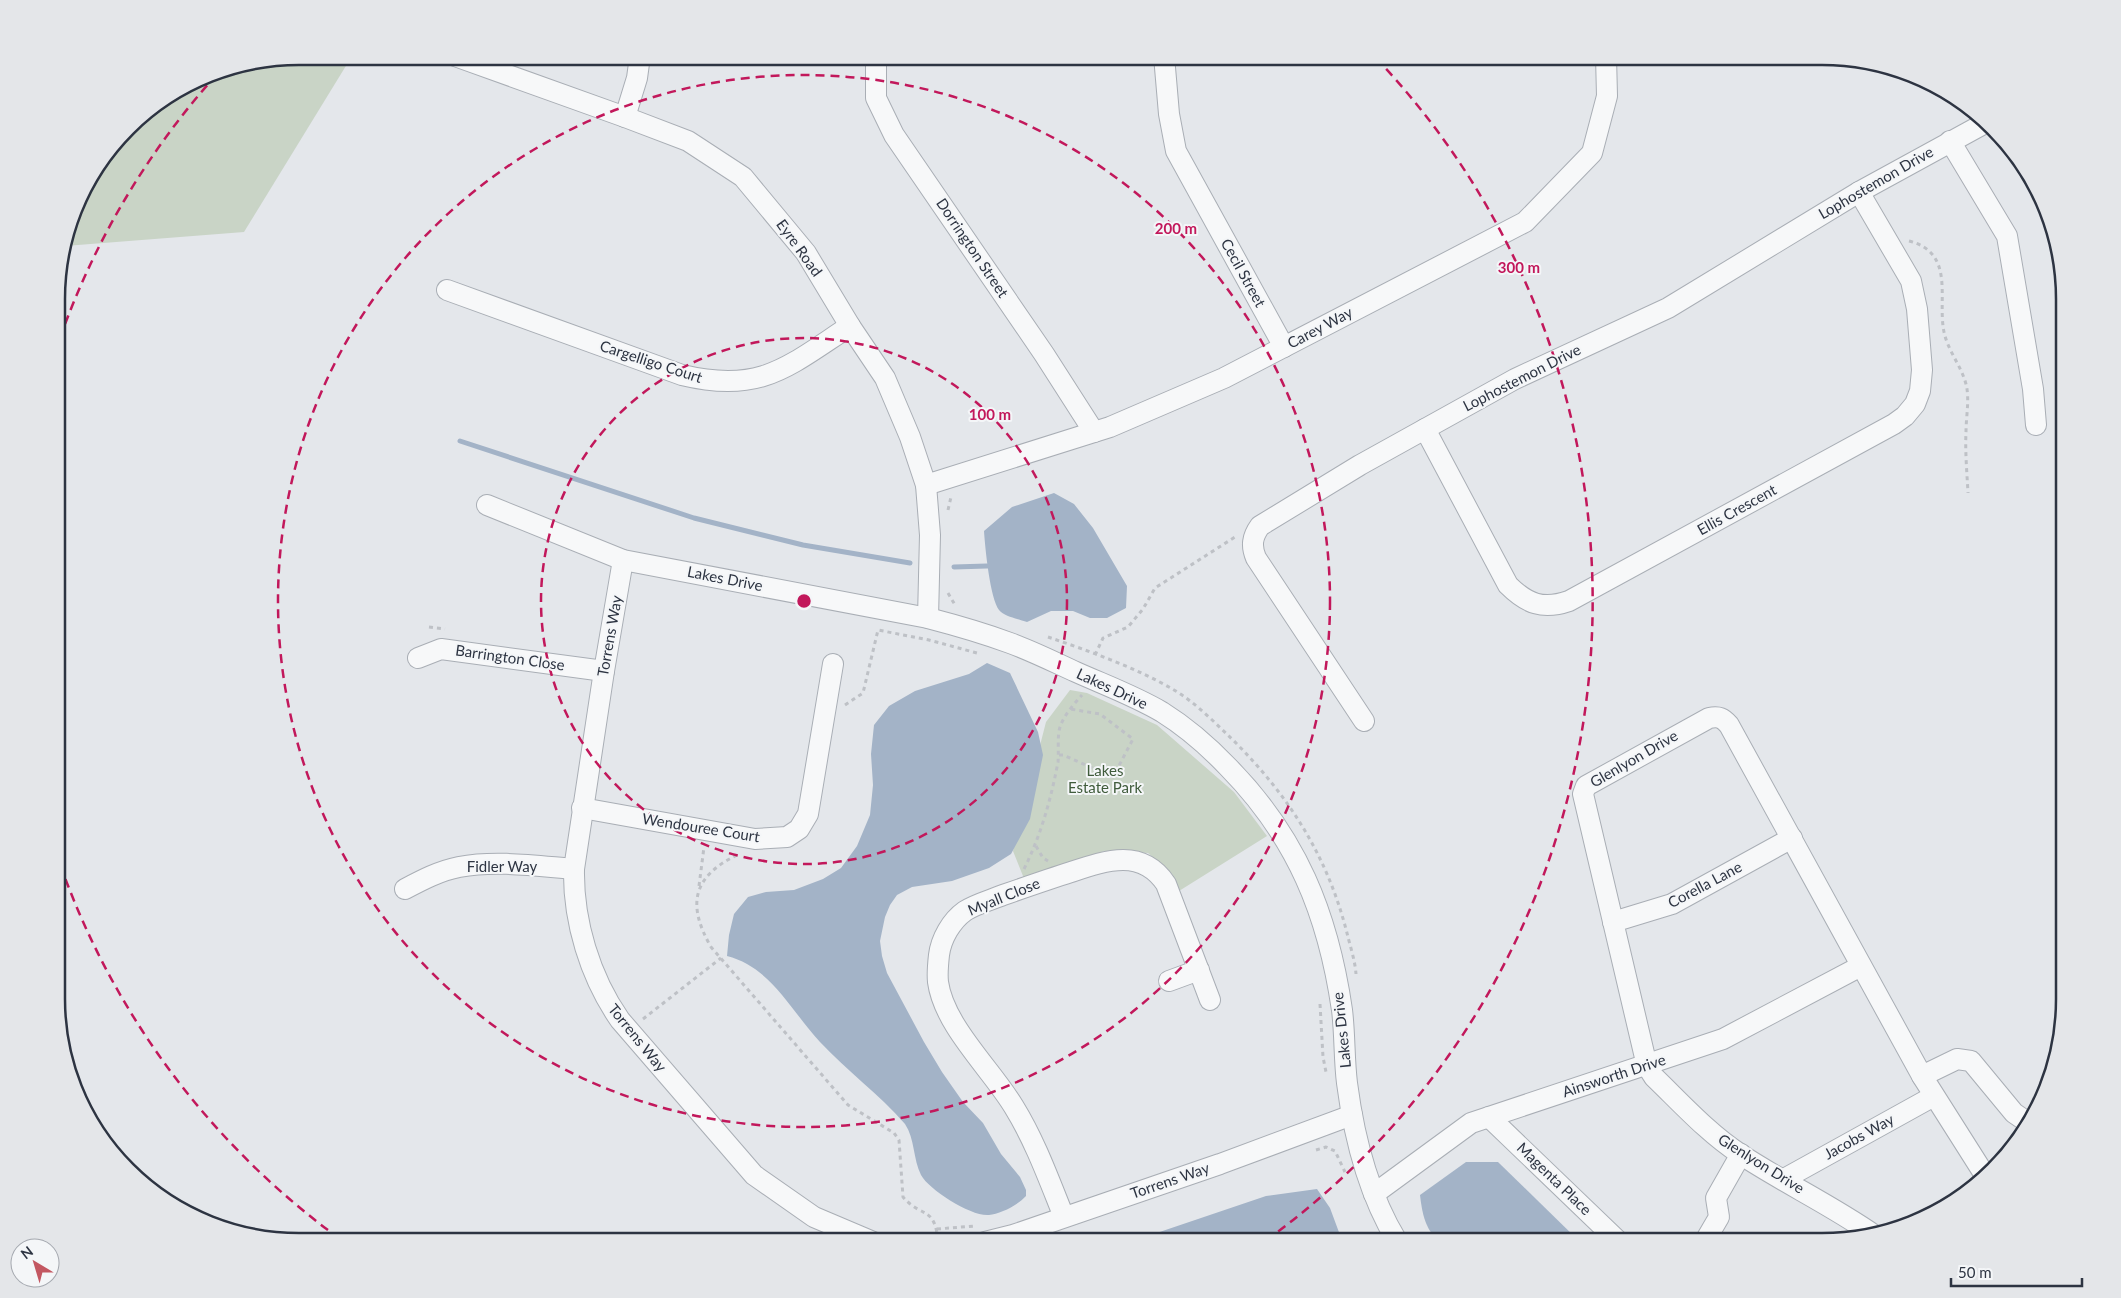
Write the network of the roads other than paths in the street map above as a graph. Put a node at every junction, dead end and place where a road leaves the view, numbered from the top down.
1 (481, 65) edge
2 (639, 65) edge
3 (876, 65) edge
4 (1165, 65) edge
5 (1606, 65) edge
6 (626, 116) junction
7 (1979, 126) edge
8 (1950, 141) junction
9 (1859, 192) junction
10 (447, 290) dead end
11 (850, 326) junction
12 (1284, 347) junction
13 (2036, 425) dead end
14 (1425, 430) junction
15 (1094, 432) junction
16 (926, 485) junction
17 (487, 505) dead end
18 (623, 560) junction
19 (928, 618) junction
20 (418, 658) dead end
21 (833, 664) dead end
22 (604, 671) junction
23 (1364, 721) dead end
24 (582, 808) junction
25 (1792, 838) junction
26 (574, 869) junction
27 (405, 889) dead end
28 (1613, 922) junction
29 (1860, 966) junction
30 (1199, 970) junction
31 (1169, 981) dead end
32 (1210, 1000) dead end
33 (1646, 1066) junction
34 (1922, 1076) junction
35 (1934, 1096) junction
36 (1352, 1115) junction
37 (1489, 1117) junction
38 (2023, 1119) edge
39 (1740, 1154) junction
40 (1982, 1170) edge
41 (1784, 1179) junction
42 (1374, 1194) junction
43 (1064, 1217) junction
44 (1866, 1229) edge
45 (852, 1233) edge
46 (1019, 1233) edge
47 (1393, 1233) edge
48 (1610, 1233) edge
49 (1710, 1233) edge

1 - 6 street, Eyre Road
2 - 6 street
3 - 15 street, Dorrington Street
4 - 12 street, Cecil Street
5 - 12 street, Carey Way
6 - 11 street, Eyre Road
7 - 8 street, Lophostemon Drive
8 - 9 street, Lophostemon Drive
8 - 13 street
9 - 14 street, Lophostemon Drive
9 - 14 street, Ellis Crescent
10 - 11 street, Cargelligo Court
11 - 16 street, Eyre Road
12 - 15 street, Carey Way
14 - 23 street, Lophostemon Drive
15 - 16 street, Carey Way
16 - 19 street, Eyre Road
17 - 18 street, Lakes Drive
18 - 19 street, Lakes Drive
18 - 22 street, Torrens Way
19 - 36 street, Lakes Drive
20 - 22 street, Barrington Close
21 - 24 street, Wendouree Court
22 - 24 street, Torrens Way
24 - 26 street, Torrens Way
25 - 28 street, Corella Lane
25 - 28 street, Glenlyon Drive
25 - 29 street, Glenlyon Drive
26 - 27 street, Fidler Way
26 - 45 street, Torrens Way
28 - 33 street, Glenlyon Drive
29 - 33 street, Ainsworth Drive
29 - 34 street, Glenlyon Drive
30 - 31 street
30 - 32 street, Myall Close
30 - 43 street, Myall Close
33 - 37 street, Ainsworth Drive
33 - 39 street, Glenlyon Drive
34 - 35 street, Glenlyon Drive
34 - 38 street
35 - 40 street, Glenlyon Drive
35 - 41 street, Jacobs Way
36 - 42 street, Lakes Drive
36 - 43 street, Torrens Way
37 - 42 street, Ainsworth Drive
37 - 48 street, Magenta Place
39 - 41 street, Glenlyon Drive
39 - 49 street
41 - 44 street, Glenlyon Drive
42 - 47 street, Lakes Drive
43 - 46 street, Torrens Way

